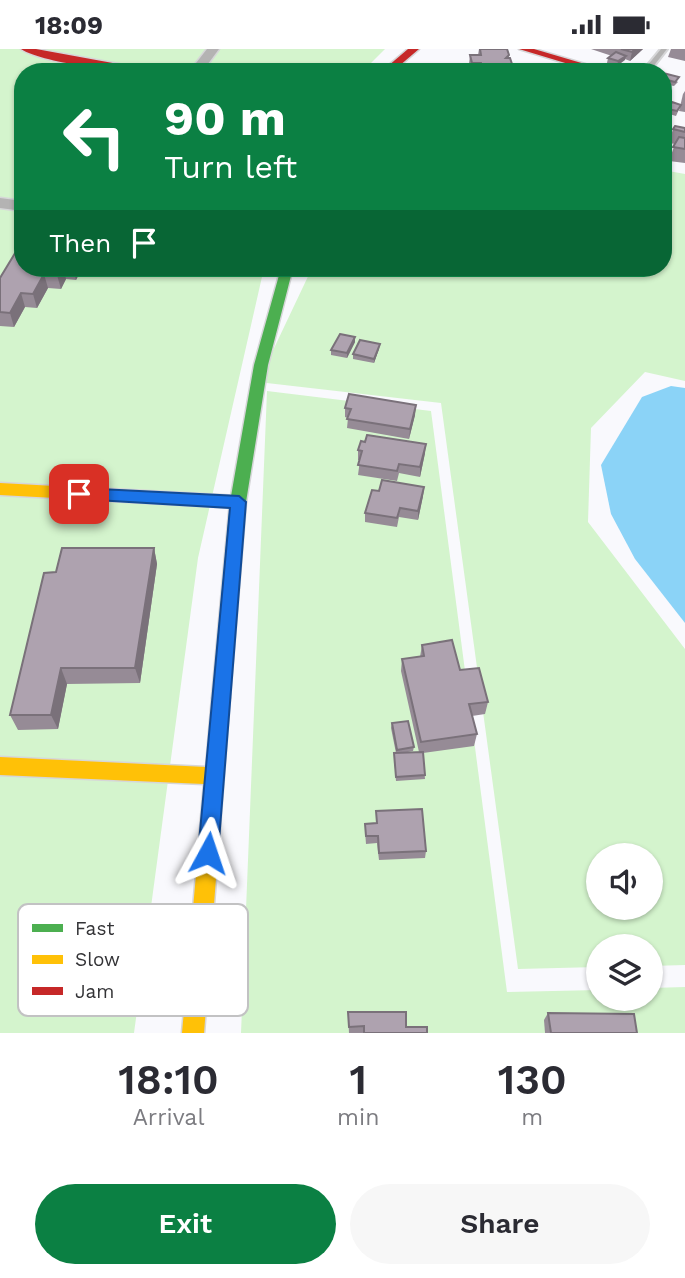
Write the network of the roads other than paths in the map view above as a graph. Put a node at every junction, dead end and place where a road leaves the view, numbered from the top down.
1 (26, 49) edge
2 (213, 49) edge
3 (414, 49) edge
4 (524, 49) edge
5 (664, 49) edge
6 (97, 63) edge
7 (202, 63) edge
8 (397, 63) edge
9 (575, 63) edge
10 (652, 63) edge
11 (285, 277) edge
12 (0, 489) edge
13 (239, 502) junction
14 (0, 766) edge
15 (215, 776) junction
16 (204, 904) edge

1 - 6 main road
2 - 7 street
3 - 8 main road
4 - 9 main road
5 - 10 lane
11 - 13 main road
12 - 13 main road
13 - 15 main road
14 - 15 main road
15 - 16 main road

